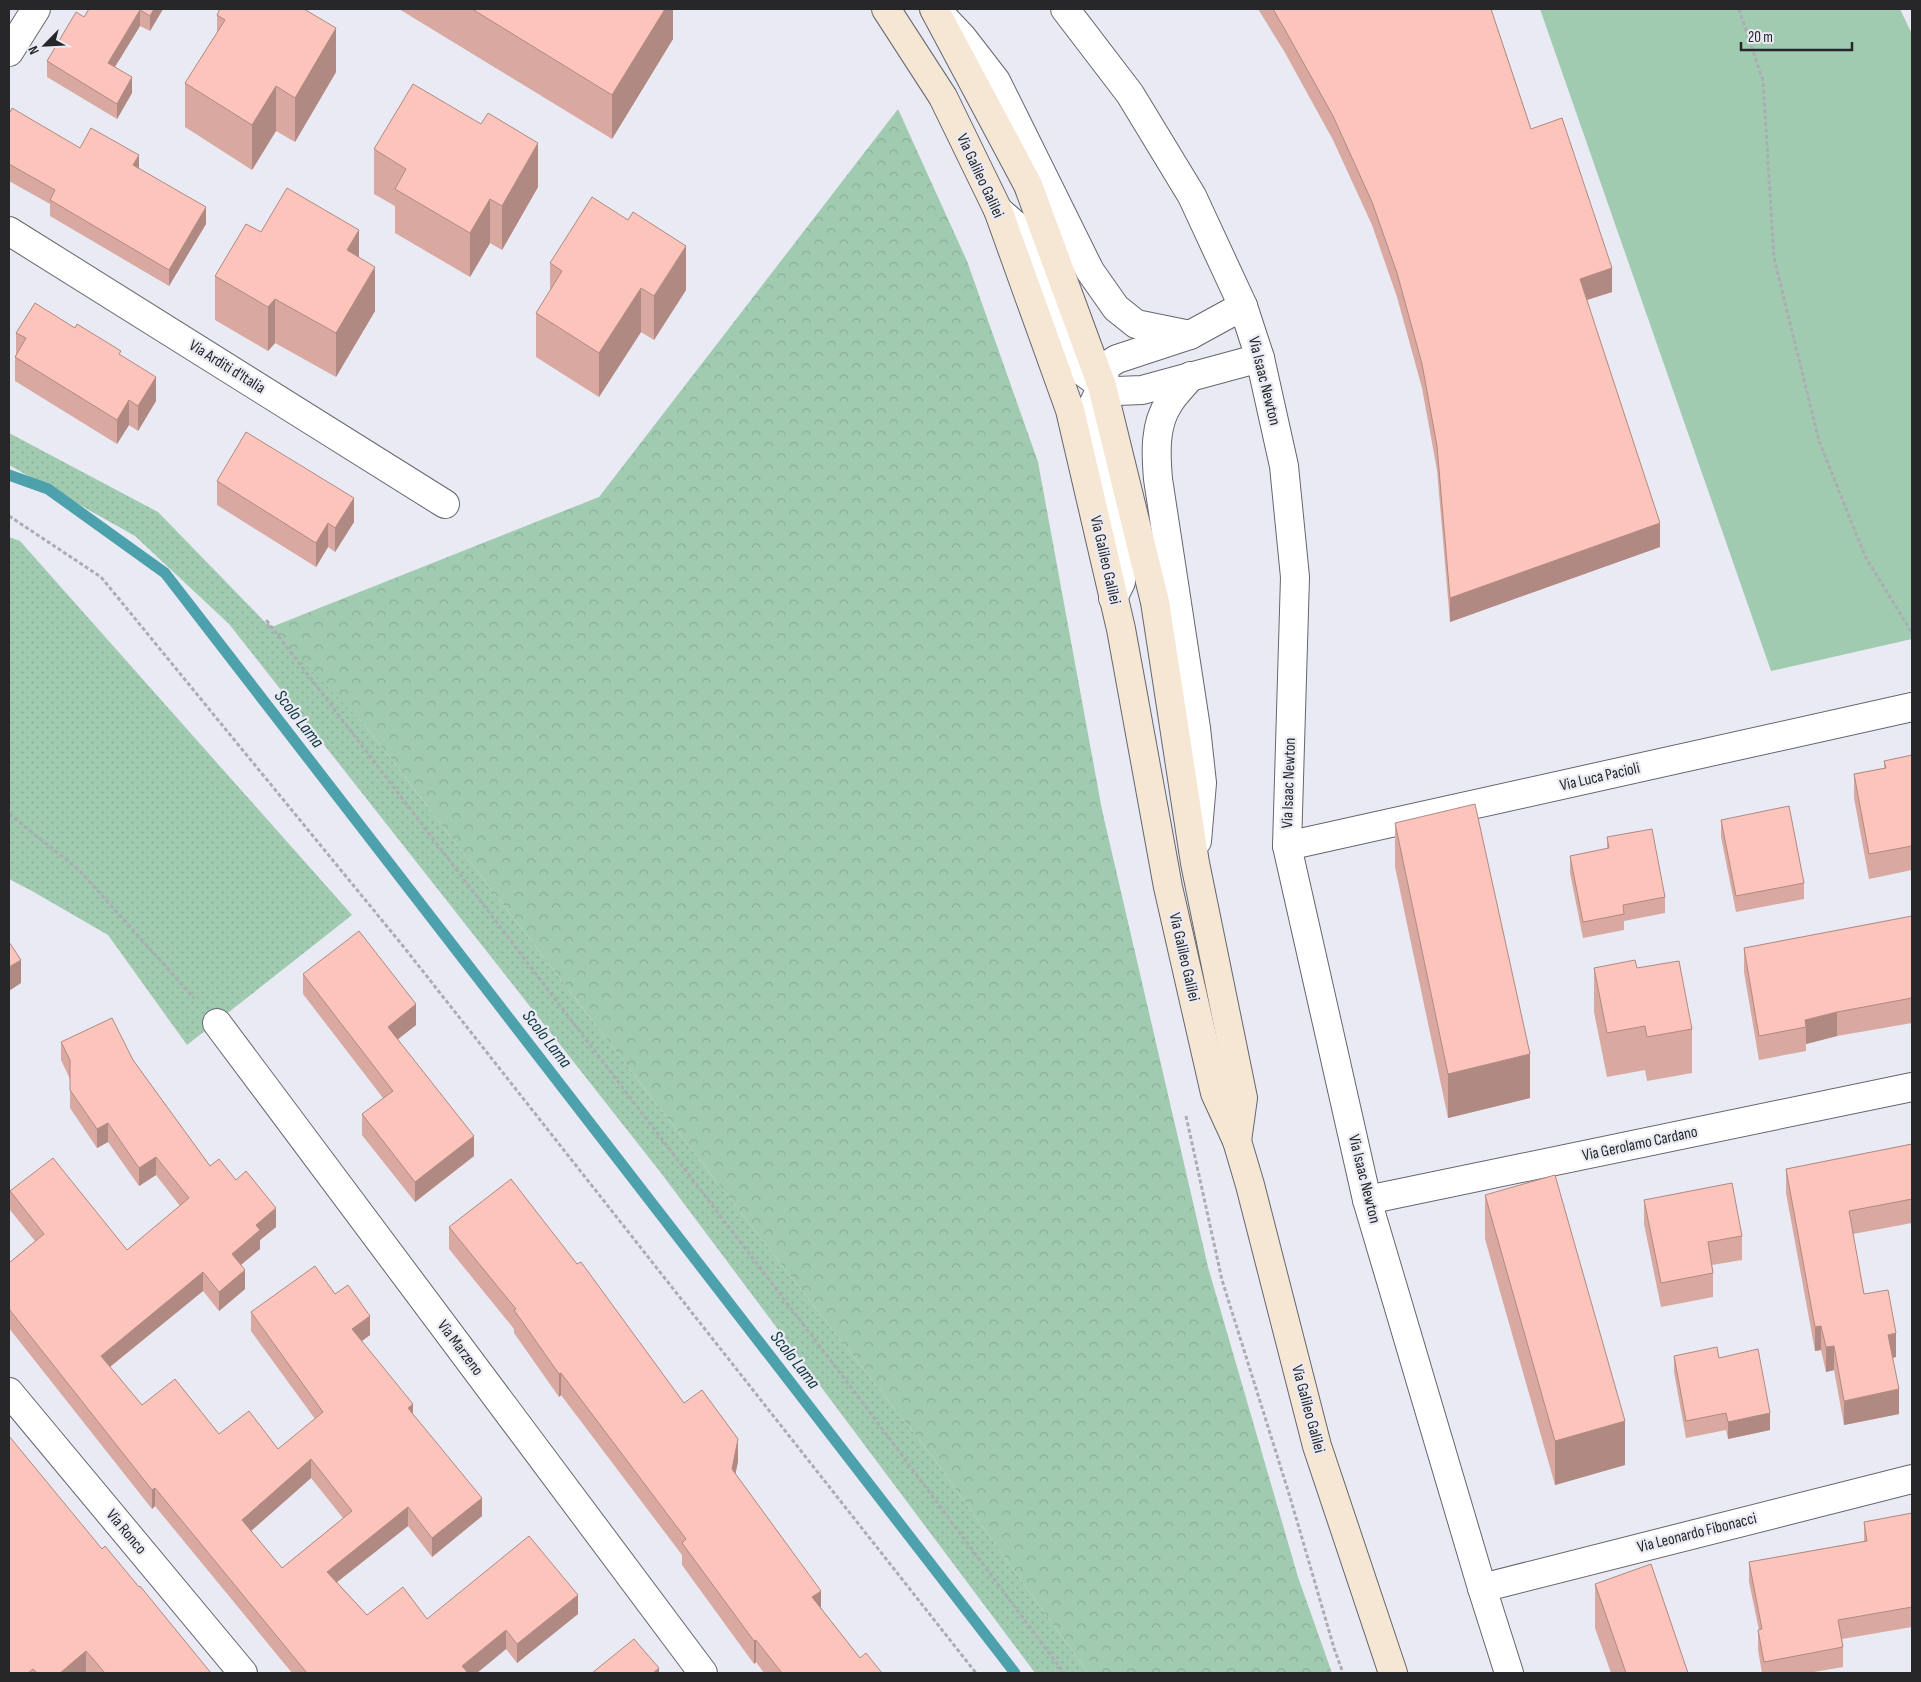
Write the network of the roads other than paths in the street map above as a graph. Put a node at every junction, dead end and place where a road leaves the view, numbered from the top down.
1 (36, 9) edge
2 (886, 9) edge
3 (934, 9) edge
4 (1065, 9) edge
5 (9, 52) edge
6 (998, 210) junction
7 (9, 231) edge
8 (1243, 306) junction
9 (1190, 335) junction
10 (1260, 358) junction
11 (1191, 376) junction
12 (1102, 386) junction
13 (445, 504) dead end
14 (1113, 598) junction
15 (1912, 707) edge
16 (1287, 846) junction
17 (1195, 863) junction
18 (217, 1023) road end
19 (1912, 1087) edge
20 (1236, 1141) junction
21 (1367, 1200) junction
22 (9, 1392) edge
23 (1912, 1479) edge
24 (1482, 1588) junction
25 (243, 1673) edge
26 (702, 1673) edge
27 (1393, 1673) edge
28 (1510, 1673) edge

1 - 5 street
2 - 6 main road, Via Galileo Galilei
3 - 9 street
3 - 12 main road, Via Galileo Galilei
4 - 8 street, Via Isaac Newton
6 - 12 street
6 - 14 main road, Via Galileo Galilei
7 - 13 street, Via Arditi d'Italia
8 - 9 street
8 - 10 street, Via Isaac Newton
9 - 12 street
10 - 11 street
10 - 16 street, Via Isaac Newton
11 - 12 street
11 - 17 street
12 - 14 street
12 - 17 main road, Via Galileo Galilei
14 - 20 main road, Via Galileo Galilei
15 - 16 street, Via Luca Pacioli
16 - 21 street, Via Isaac Newton
17 - 20 main road, Via Galileo Galilei
18 - 26 street, Via Marzeno
19 - 21 street, Via Gerolamo Cardano
20 - 27 main road, Via Galileo Galilei
21 - 24 street, Via Isaac Newton
22 - 25 street, Via Ronco
23 - 24 street, Via Leonardo Fibonacci
24 - 28 street, Via Isaac Newton

